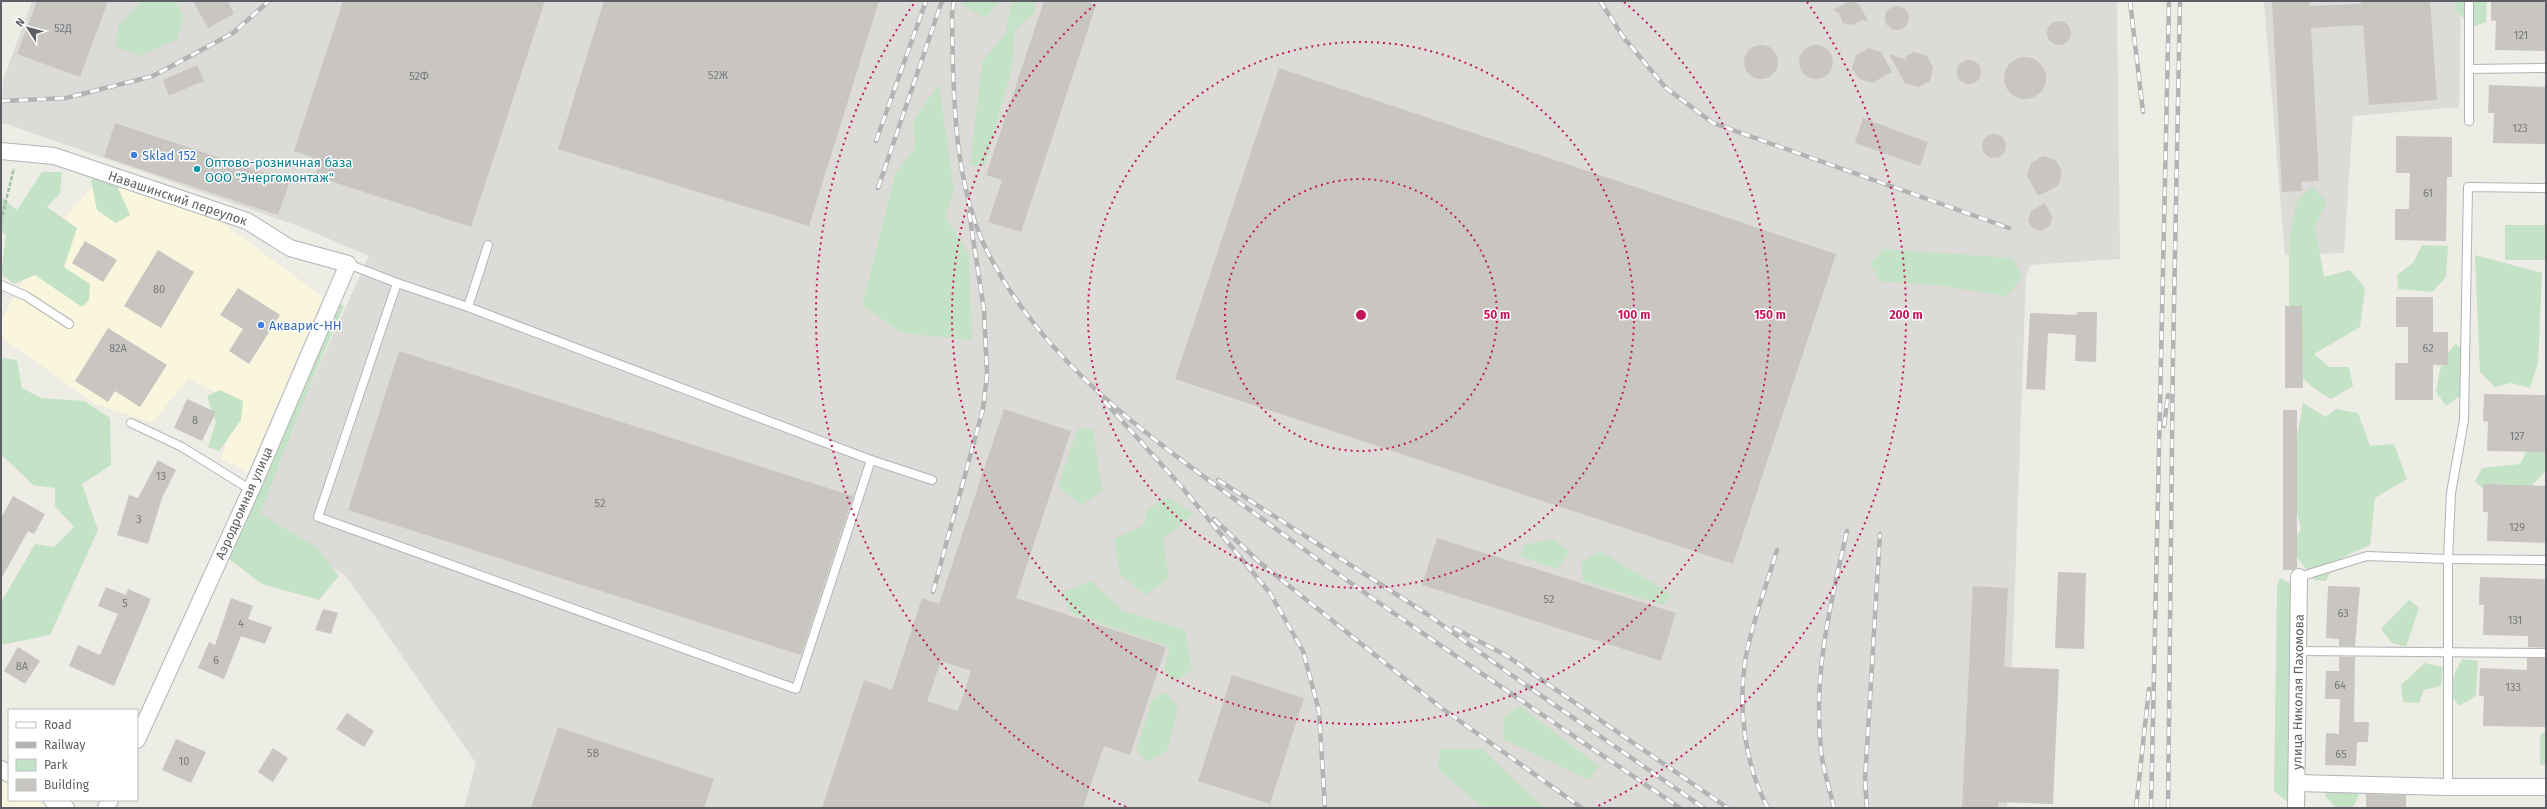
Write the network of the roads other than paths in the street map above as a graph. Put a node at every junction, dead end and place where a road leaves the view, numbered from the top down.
1 (2469, 1) edge
2 (2546, 68) edge
3 (2469, 69) junction
4 (2469, 120) dead end
5 (1, 151) edge
6 (2546, 188) edge
7 (488, 245) dead end
8 (348, 264) junction
9 (397, 283) junction
10 (1, 285) edge
11 (468, 307) junction
12 (69, 324) dead end
13 (131, 423) dead end
14 (870, 460) junction
15 (932, 480) dead end
16 (251, 490) junction
17 (2448, 560) junction
18 (2546, 560) edge
19 (2299, 577) joint
20 (2298, 651) junction
21 (2449, 653) junction
22 (2546, 653) edge
23 (138, 738) edge
24 (2297, 782) junction
25 (2448, 787) junction
26 (2546, 787) edge
27 (54, 801) edge
28 (66, 808) edge
29 (2296, 808) edge

1 - 3 lane
2 - 3 lane
3 - 4 lane
5 - 8 street, Навашинский переулок
6 - 17 lane
7 - 11 lane
8 - 9 lane
8 - 16 street, Аэродромная улица
9 - 11 lane
9 - 14 lane
10 - 12 lane
11 - 14 lane
13 - 16 lane
14 - 15 lane
16 - 23 street, Аэродромная улица
17 - 18 lane
17 - 19 lane
17 - 21 lane
19 - 20 street, улица Николая Пахомова
20 - 21 lane
20 - 24 street, улица Николая Пахомова
21 - 22 lane
21 - 25 lane
24 - 25 street
24 - 29 street, улица Николая Пахомова
25 - 26 street
27 - 28 street

